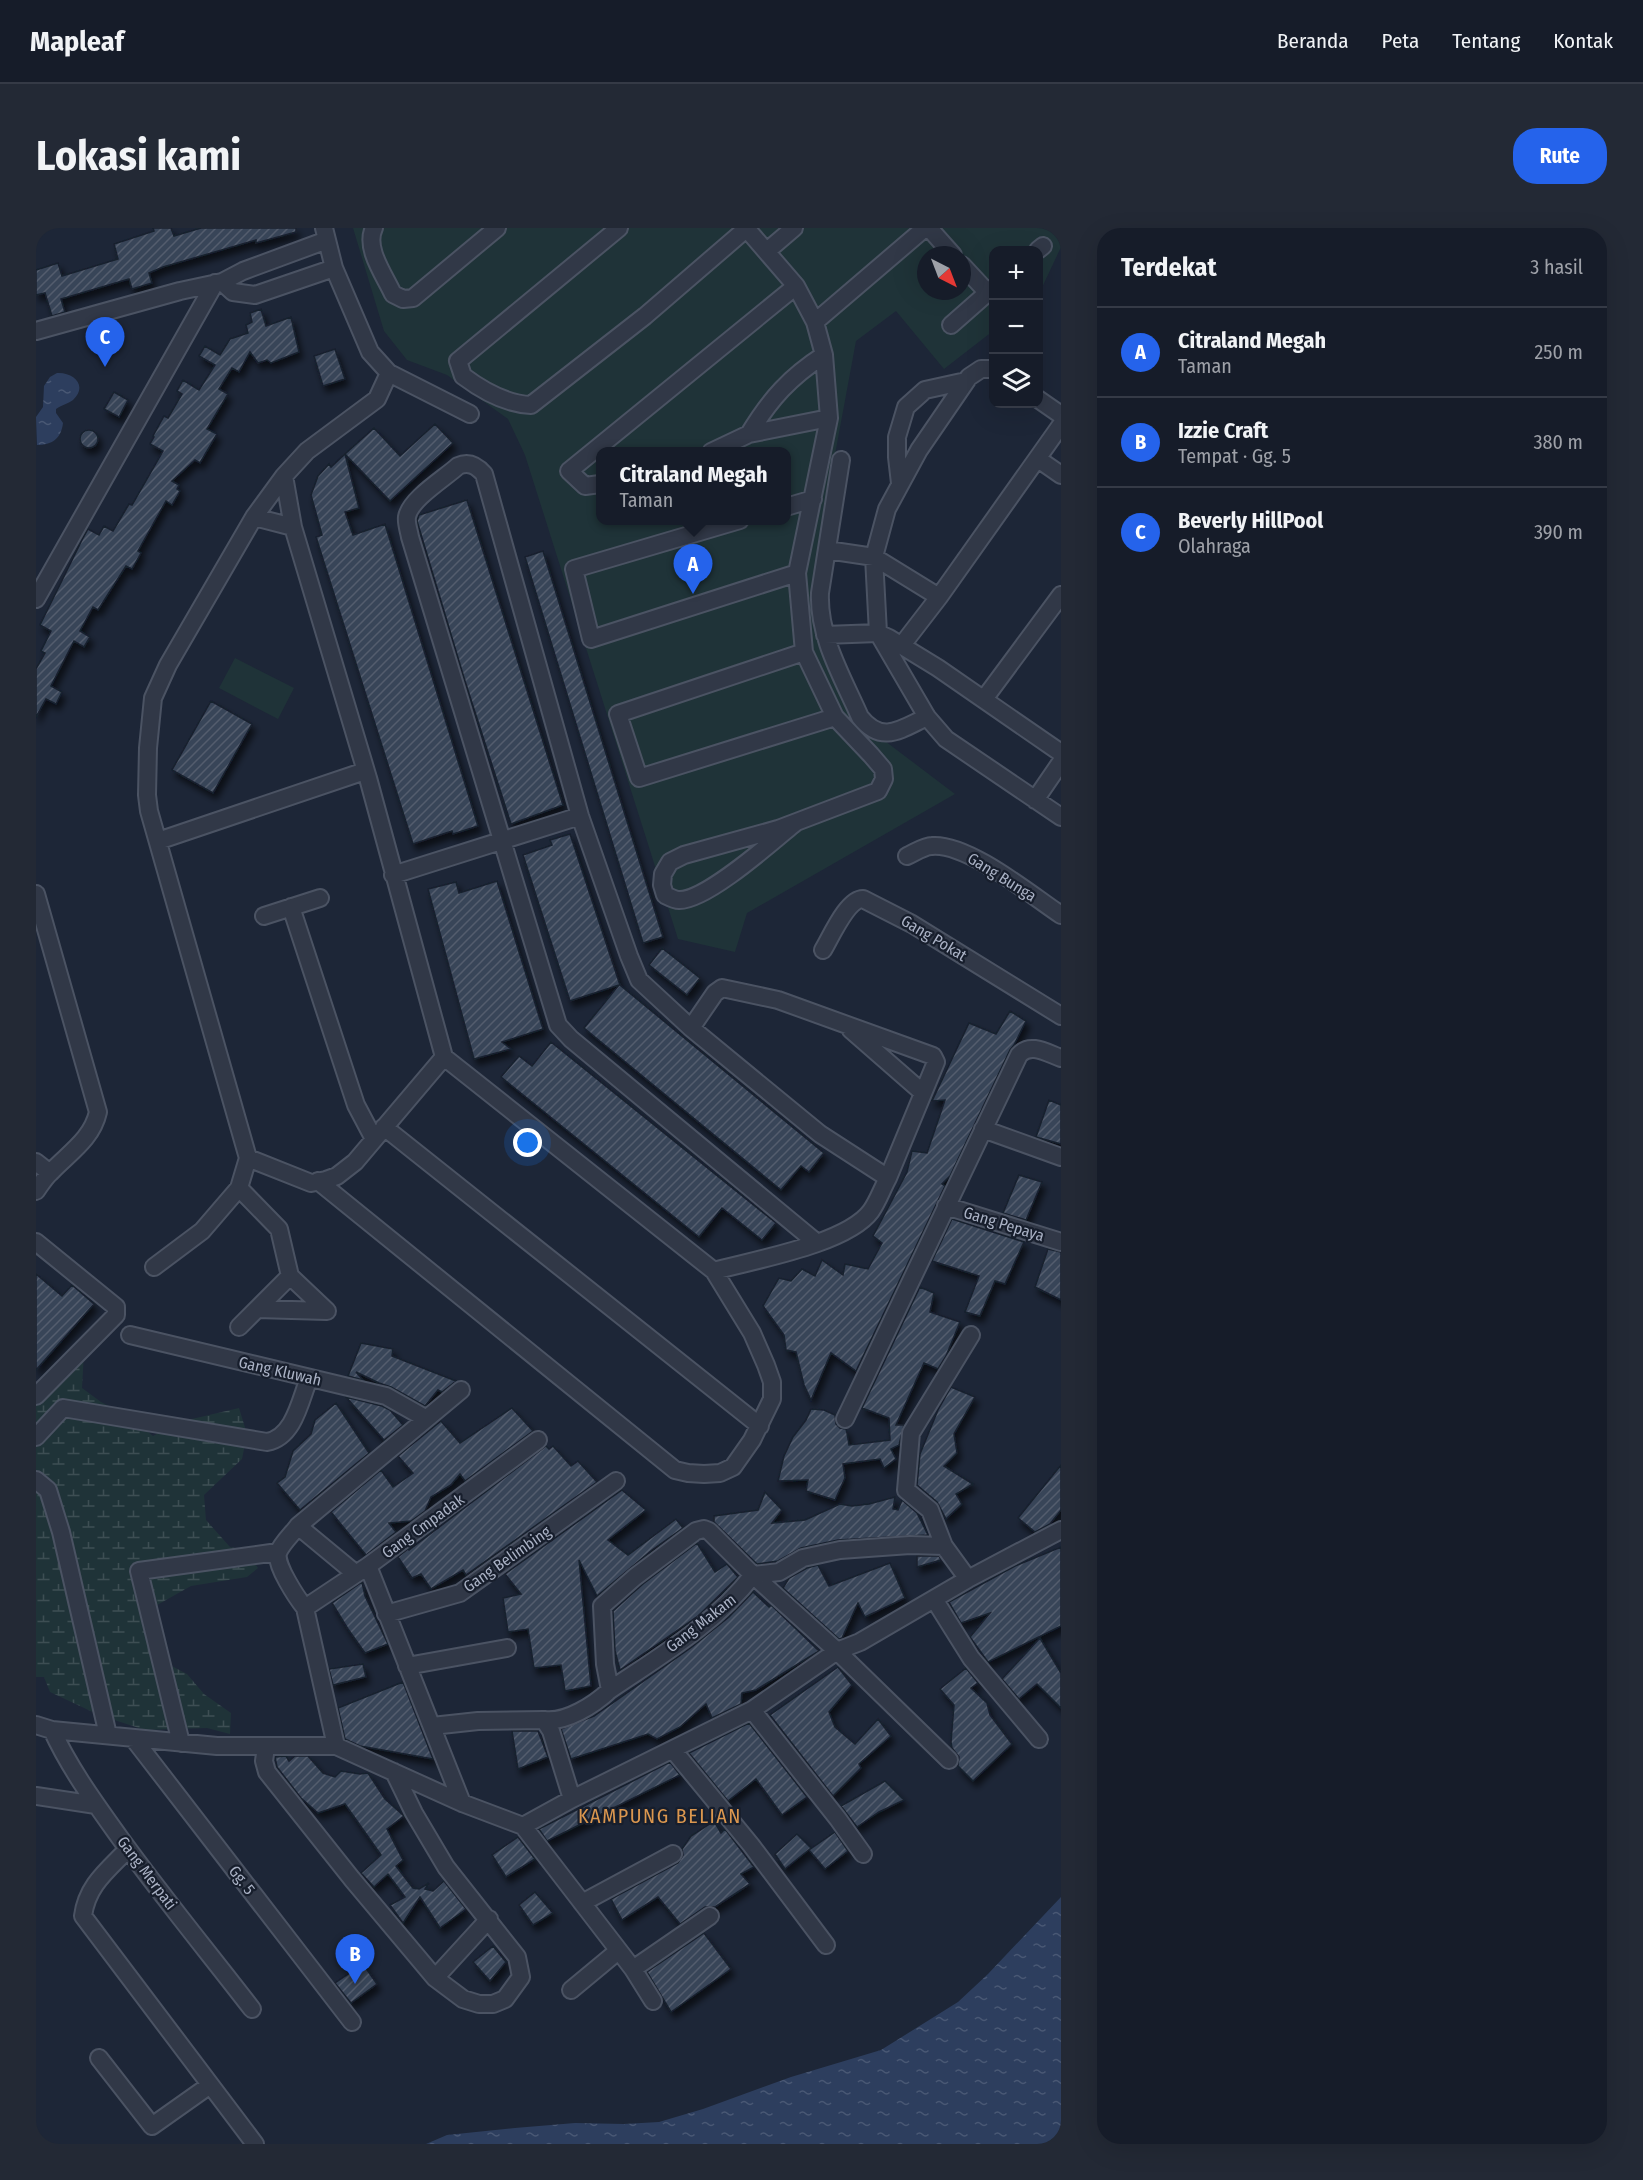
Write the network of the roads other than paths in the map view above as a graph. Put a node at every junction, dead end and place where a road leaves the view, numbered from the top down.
1 (374, 228) edge
2 (497, 228) edge
3 (619, 228) edge
4 (794, 228) edge
5 (927, 228) edge
6 (746, 229) edge
7 (325, 234) edge
8 (944, 246) edge
9 (767, 251) junction
10 (334, 268) junction
11 (971, 273) edge
12 (219, 282) junction
13 (796, 285) junction
14 (989, 289) edge
15 (989, 293) edge
16 (815, 322) junction
17 (951, 325) dead end
18 (36, 332) edge
19 (824, 355) junction
20 (989, 368) edge
21 (389, 373) junction
22 (966, 381) junction
23 (1043, 402) edge
24 (470, 414) dead end
25 (1061, 415) edge
26 (829, 418) junction
27 (1061, 425) edge
28 (749, 434) junction
29 (599, 447) edge
30 (722, 447) edge
31 (596, 449) edge
32 (1038, 459) junction
33 (841, 460) dead end
34 (1061, 474) edge
35 (284, 476) junction
36 (900, 483) junction
37 (596, 485) edge
38 (813, 499) junction
39 (791, 506) edge
40 (254, 517) junction
41 (723, 525) edge
42 (293, 527) junction
43 (827, 550) junction
44 (874, 557) junction
45 (797, 573) junction
46 (1061, 595) edge
47 (939, 597) junction
48 (36, 599) edge
49 (878, 633) junction
50 (825, 635) junction
51 (902, 645) junction
52 (804, 652) junction
53 (984, 699) junction
54 (835, 717) junction
55 (927, 717) junction
56 (1061, 753) edge
57 (1061, 762) edge
58 (365, 771) junction
59 (1035, 800) junction
60 (580, 816) junction
61 (1061, 817) edge
62 (795, 823) junction
63 (501, 841) junction
64 (158, 842) junction
65 (907, 856) dead end
66 (393, 875) junction
67 (36, 894) edge
68 (320, 898) dead end
69 (291, 907) junction
70 (1061, 915) edge
71 (264, 916) dead end
72 (823, 950) dead end
73 (1061, 1016) edge
74 (843, 1024) junction
75 (690, 1028) junction
76 (444, 1057) junction
77 (1061, 1058) edge
78 (922, 1092) junction
79 (983, 1129) junction
80 (379, 1133) junction
81 (1061, 1157) edge
82 (248, 1158) junction
83 (36, 1162) edge
84 (50, 1173) junction
85 (888, 1178) junction
86 (318, 1182) junction
87 (239, 1188) junction
88 (36, 1191) edge
89 (946, 1206) junction
90 (36, 1242) edge
91 (1061, 1242) edge
92 (817, 1243) junction
93 (154, 1267) dead end
94 (714, 1271) junction
95 (290, 1276) junction
96 (257, 1309) junction
97 (239, 1327) dead end
98 (130, 1335) dead end
99 (971, 1335) dead end
100 (309, 1378) junction
101 (461, 1390) dead end
102 (36, 1396) edge
103 (425, 1418) junction
104 (845, 1419) dead end
105 (759, 1426) junction
106 (36, 1437) edge
107 (538, 1440) dead end
108 (36, 1480) edge
109 (616, 1481) dead end
110 (298, 1526) junction
111 (1060, 1532) edge
112 (944, 1546) junction
113 (278, 1552) junction
114 (362, 1570) junction
115 (753, 1575) junction
116 (968, 1579) junction
117 (934, 1599) junction
118 (305, 1608) junction
119 (386, 1614) junction
120 (507, 1648) dead end
121 (837, 1651) junction
122 (408, 1666) junction
123 (610, 1690) junction
124 (752, 1710) junction
125 (544, 1720) junction
126 (432, 1726) junction
127 (44, 1728) edge
128 (108, 1735) junction
129 (133, 1738) junction
130 (1039, 1739) dead end
131 (181, 1743) junction
132 (336, 1746) junction
133 (266, 1747) junction
134 (673, 1750) junction
135 (949, 1760) dead end
136 (394, 1772) junction
137 (36, 1796) edge
138 (572, 1799) junction
139 (462, 1803) junction
140 (96, 1805) junction
141 (523, 1826) junction
142 (128, 1849) junction
143 (673, 1854) dead end
144 (863, 1854) dead end
145 (582, 1903) junction
146 (710, 1916) dead end
147 (489, 1920) junction
148 (826, 1945) dead end
149 (618, 1951) junction
150 (633, 1969) junction
151 (435, 1978) junction
152 (571, 1990) dead end
153 (653, 2001) dead end
154 (252, 2009) dead end
155 (352, 2022) dead end
156 (99, 2058) dead end
157 (210, 2085) junction
158 (255, 2144) edge

1 - 2 street
3 - 6 street
4 - 9 street
5 - 8 street
5 - 16 street
6 - 9 street
7 - 10 street
7 - 12 street
9 - 13 street
10 - 12 street
10 - 21 street
11 - 14 street
12 - 18 street
12 - 48 street
13 - 16 street
13 - 29 street
15 - 17 street
16 - 19 street
19 - 26 street
19 - 28 street
20 - 22 street
21 - 24 street
21 - 35 street
22 - 36 street
22 - 36 street
23 - 25 street
26 - 28 street
26 - 38 street
27 - 32 street
28 - 30 street
31 - 37 street
32 - 34 street
32 - 47 street
33 - 43 street
35 - 40 street
35 - 42 street
36 - 44 street
38 - 39 street
38 - 45 street
40 - 42 street
40 - 64 street
41 - 45 street
42 - 58 street
43 - 44 street
43 - 50 street
44 - 47 street
44 - 49 street
45 - 52 street
46 - 53 street
47 - 51 street
49 - 50 street
49 - 51 street
49 - 55 street
50 - 55 street
51 - 53 street
52 - 54 street
52 - 54 street
53 - 56 street
54 - 62 street
55 - 59 street
57 - 59 street
58 - 64 street
58 - 66 street
59 - 61 street
60 - 63 street
60 - 63 street
60 - 75 street
62 - 62 street
63 - 66 street
63 - 92 street
64 - 82 street
65 - 70 street, Gang Bunga
66 - 76 street
67 - 84 street
68 - 69 street
69 - 71 street
69 - 80 street
72 - 73 street, Gang Pokat
74 - 75 street
74 - 78 street
74 - 78 street
75 - 85 street
76 - 80 street
76 - 94 street
77 - 79 street
78 - 85 street
79 - 81 street
79 - 89 street
80 - 86 street
80 - 105 street
82 - 86 street
82 - 87 street
83 - 84 street
84 - 88 street
85 - 92 street
86 - 105 street
87 - 93 street
87 - 95 street
89 - 91 street, Gang Pepaya
89 - 104 street
90 - 102 street
92 - 94 street
94 - 105 street
95 - 96 street
95 - 96 street
96 - 97 street
98 - 100 street, Gang Kluwah
99 - 112 street
100 - 103 street, Gang Kluwah
100 - 106 street
101 - 103 street
103 - 110 street
107 - 114 street, Gang Cmpadak
108 - 128 street
109 - 119 street, Gang Belimbing
110 - 113 street
110 - 114 street
111 - 116 street
112 - 115 street
112 - 116 street
113 - 118 street
113 - 131 street
114 - 118 street, Gang Cmpadak
114 - 119 street
115 - 121 street
115 - 123 street, Gang Makam
115 - 123 street
116 - 117 street
117 - 121 street
117 - 130 street
118 - 132 street
119 - 122 street
120 - 122 street
121 - 124 street
121 - 135 street
122 - 126 street
123 - 125 street, Gang Makam
124 - 134 street
124 - 144 street
125 - 126 street, Gang Makam
125 - 138 street
126 - 139 street
127 - 128 street
127 - 140 street, Gang Merpati
128 - 129 street
129 - 131 street
129 - 155 street, Gg. 5
131 - 133 street
132 - 133 street
132 - 136 street
133 - 151 street
134 - 138 street
134 - 148 street
136 - 139 street
136 - 147 street
137 - 140 street
138 - 141 street
139 - 141 street
140 - 142 street, Gang Merpati
141 - 145 street
142 - 154 street, Gang Merpati
142 - 157 street
143 - 145 street
145 - 149 street
146 - 150 street
147 - 151 street
147 - 151 street
149 - 150 street
149 - 152 street
150 - 153 street
156 - 157 street
157 - 158 street

